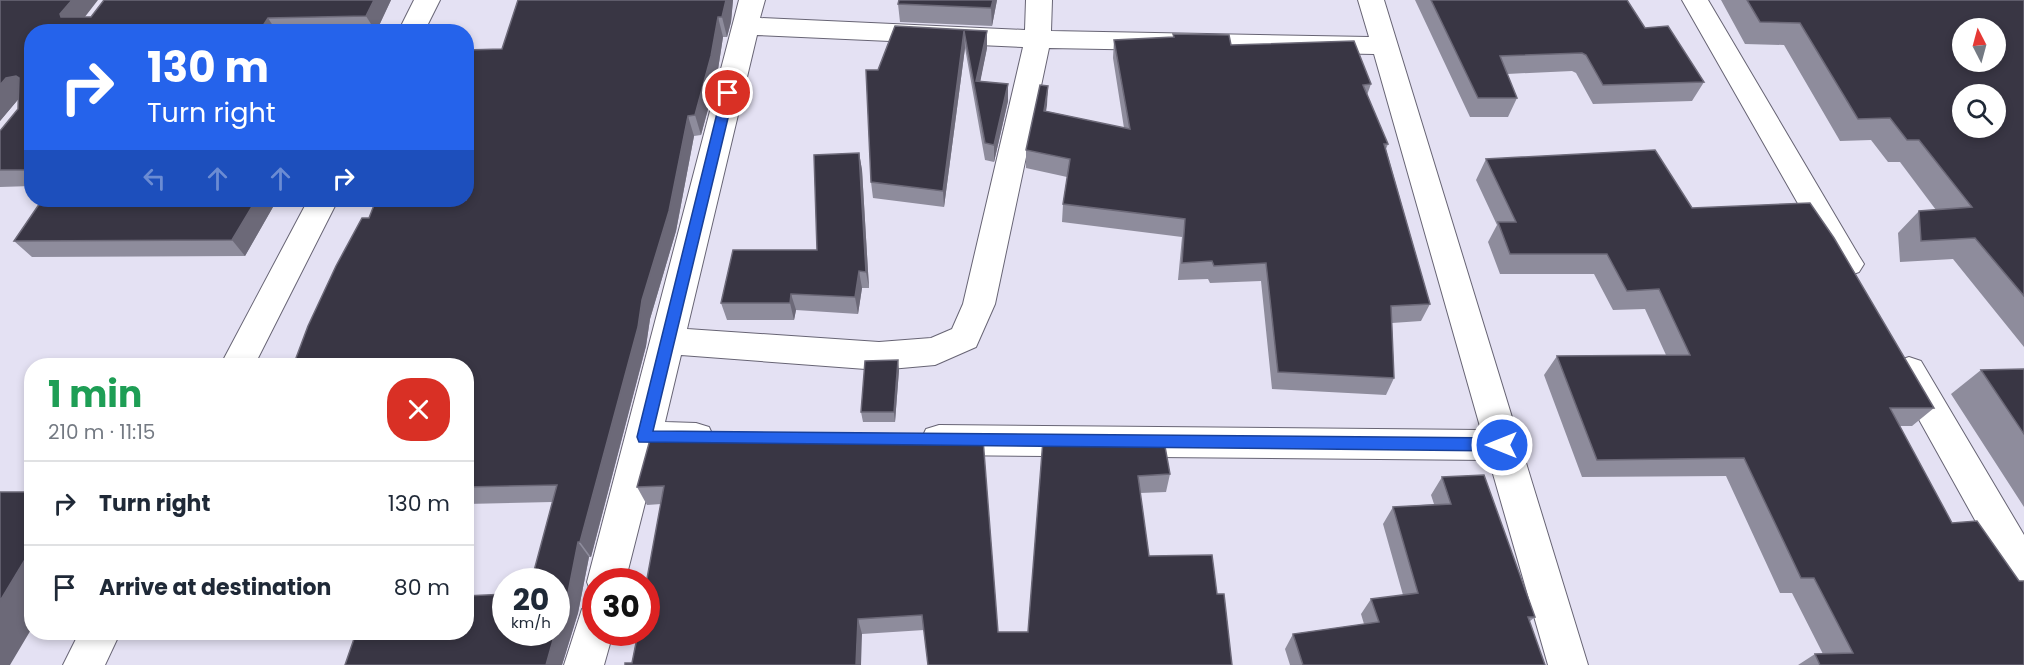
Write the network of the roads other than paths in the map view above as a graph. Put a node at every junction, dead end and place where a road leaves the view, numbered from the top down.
1 (427, 0) edge
2 (1040, 0) edge
3 (1371, 0) edge
4 (1695, 0) edge
5 (748, 13) edge
6 (415, 24) edge
7 (1038, 39) junction
8 (1385, 46) junction
9 (319, 207) edge
10 (1863, 290) edge
11 (668, 341) junction
12 (1892, 342) edge
13 (241, 358) edge
14 (644, 437) junction
15 (728, 438) edge
16 (906, 440) edge
17 (1502, 445) junction
18 (610, 568) edge
19 (2024, 570) edge
20 (96, 640) edge
21 (589, 646) edge
22 (83, 665) edge
23 (584, 665) edge
24 (1568, 665) edge

1 - 6 street
2 - 7 street
3 - 8 street
4 - 10 street
5 - 7 street
5 - 11 street
7 - 8 street
7 - 11 street
8 - 17 street
9 - 13 street
11 - 14 street
12 - 19 street
14 - 15 street
14 - 18 street
16 - 17 street
17 - 24 street
20 - 22 street
21 - 23 street

